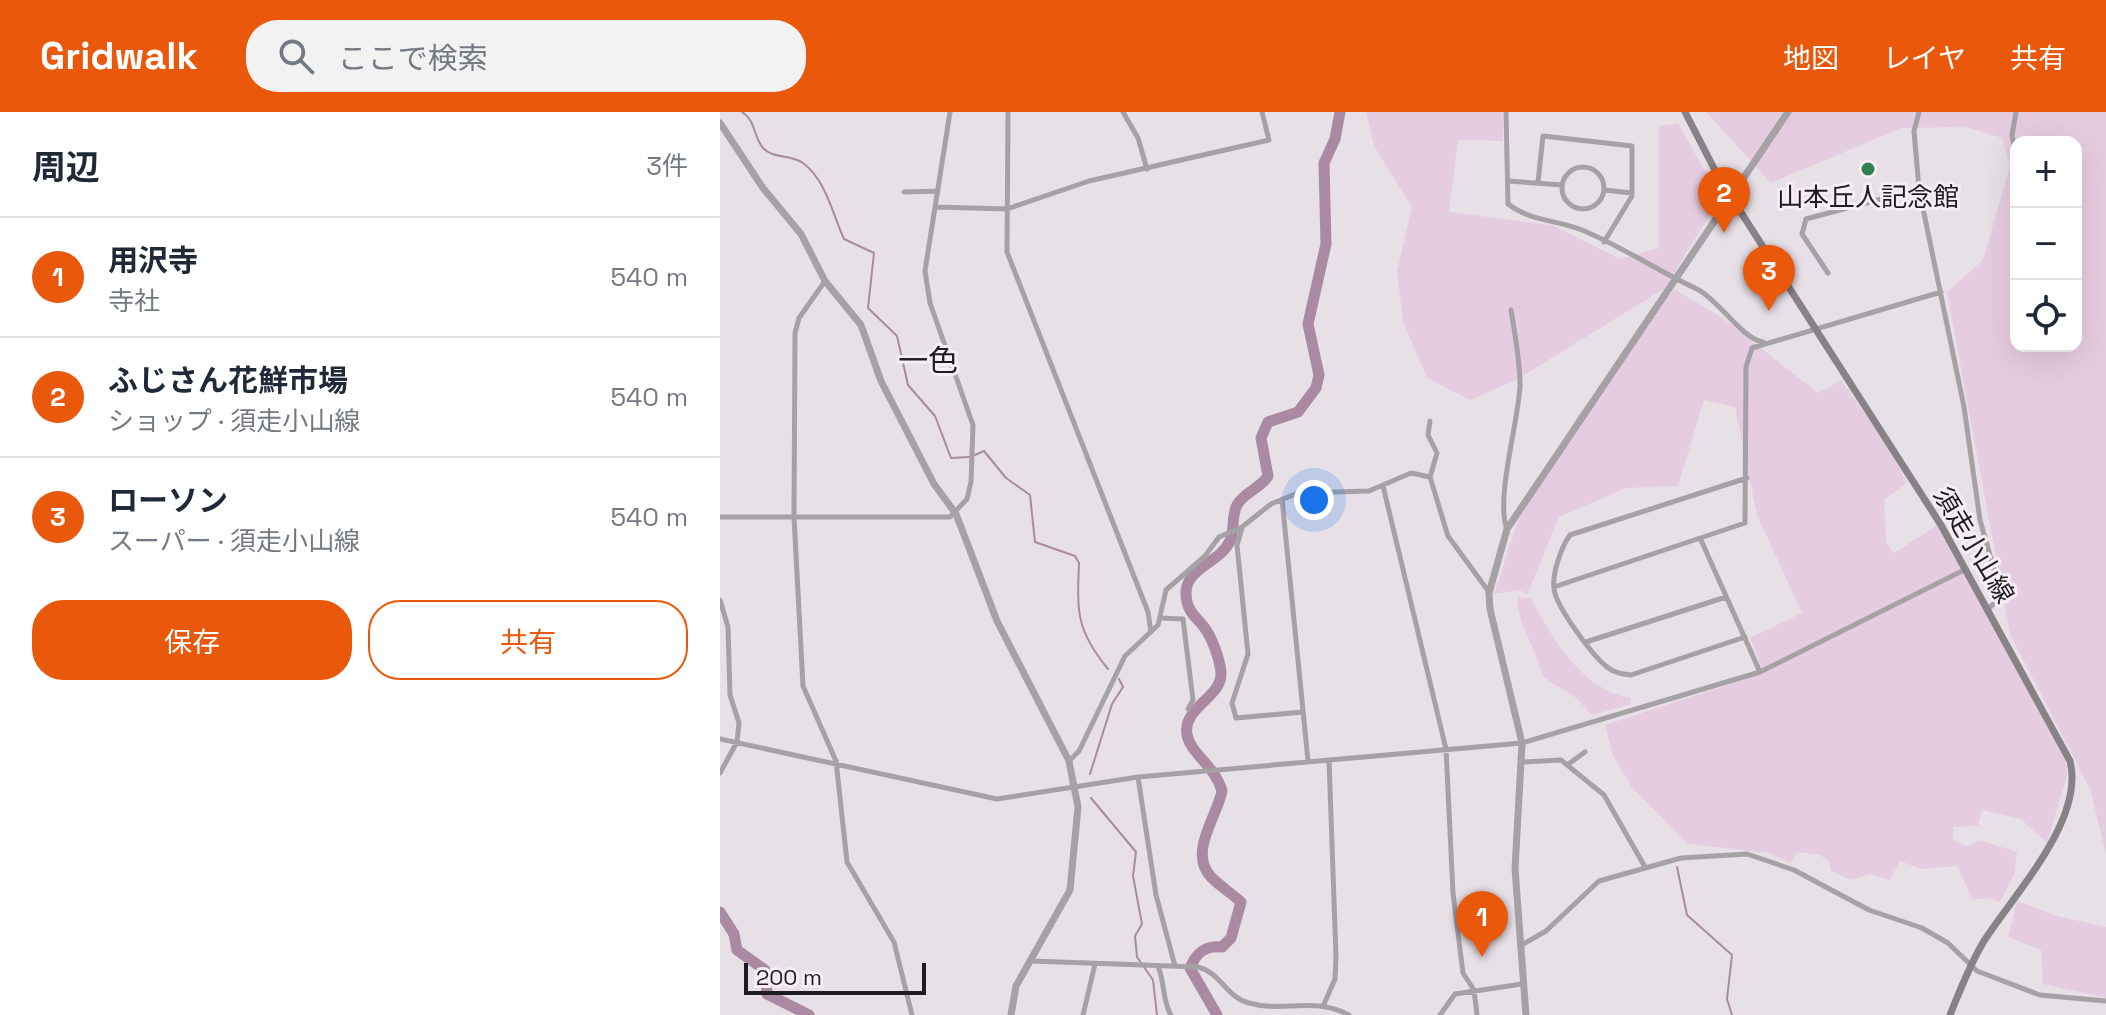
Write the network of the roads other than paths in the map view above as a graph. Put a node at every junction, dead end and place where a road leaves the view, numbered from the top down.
1 (950, 112) edge
2 (1008, 112) edge
3 (1123, 112) edge
4 (1262, 112) edge
5 (1506, 112) edge
6 (1685, 112) edge
7 (1788, 112) edge
8 (1919, 112) edge
9 (2016, 112) edge
10 (720, 123) edge
11 (2012, 136) edge
12 (1147, 169) junction
13 (1508, 181) junction
14 (1538, 182) junction
15 (1562, 185) junction
16 (1919, 189) junction
17 (1604, 190) junction
18 (938, 191) junction
19 (904, 192) dead end
20 (1632, 193) junction
21 (1731, 194) junction
22 (936, 207) junction
23 (1007, 209) junction
24 (1604, 242) junction
25 (1828, 273) dead end
26 (825, 281) junction
27 (1674, 281) junction
28 (1941, 292) junction
29 (1511, 310) dead end
30 (1813, 328) junction
31 (1765, 342) junction
32 (1430, 421) dead end
33 (1430, 477) junction
34 (1747, 478) junction
35 (1383, 486) junction
36 (1282, 499) junction
37 (956, 514) junction
38 (720, 517) edge
39 (794, 517) junction
40 (1240, 528) junction
41 (1507, 529) junction
42 (1701, 540) junction
43 (1967, 569) junction
44 (1554, 587) junction
45 (1489, 593) junction
46 (1726, 597) junction
47 (720, 600) edge
48 (1989, 608) junction
49 (1160, 618) junction
50 (1151, 632) junction
51 (1745, 637) junction
52 (1586, 642) junction
53 (1760, 672) junction
54 (1188, 709) dead end
55 (1303, 712) junction
56 (720, 739) edge
57 (737, 742) junction
58 (1522, 743) junction
59 (1446, 749) junction
60 (1585, 752) dead end
61 (1329, 760) junction
62 (836, 761) junction
63 (1069, 761) junction
64 (1308, 761) junction
65 (1522, 762) junction
66 (1567, 765) junction
67 (720, 773) edge
68 (1138, 777) junction
69 (1076, 787) junction
70 (1645, 867) junction
71 (1519, 947) junction
72 (1032, 961) junction
73 (1095, 964) junction
74 (1158, 966) junction
75 (1178, 966) junction
76 (1970, 967) junction
77 (1522, 984) junction
78 (1474, 990) junction
79 (2106, 1001) edge
80 (1324, 1004) junction
81 (912, 1015) edge
82 (1011, 1015) edge
83 (1083, 1015) edge
84 (1171, 1015) edge
85 (1349, 1015) edge
86 (1440, 1015) edge
87 (1477, 1015) edge
88 (1526, 1015) edge
89 (1950, 1015) edge

1 - 18 street
2 - 23 street
3 - 12 street
4 - 12 street
5 - 13 street
6 - 21 main road, 須走小山線
7 - 21 street
8 - 16 street
9 - 11 street
10 - 26 street
12 - 23 street
13 - 14 street
13 - 24 street
14 - 15 street
14 - 20 street
15 - 17 street
15 - 17 street
16 - 25 street
16 - 28 street
17 - 20 street
18 - 19 street
18 - 22 street
20 - 24 street
21 - 27 street
21 - 30 main road, 須走小山線
22 - 23 street
22 - 37 street
23 - 50 street
24 - 27 street
26 - 37 street
26 - 39 street
27 - 31 street
27 - 41 street
28 - 30 street
28 - 48 street
29 - 41 street
30 - 31 street
30 - 43 main road, 須走小山線
31 - 34 street
32 - 33 street
33 - 35 street
33 - 45 street
34 - 42 street
34 - 44 street
35 - 36 street
35 - 59 street
36 - 40 street
36 - 55 street
37 - 39 street
37 - 63 street
38 - 39 street
39 - 62 street
40 - 49 street
40 - 55 street
41 - 45 street
42 - 44 street
42 - 46 street
43 - 48 main road, 須走小山線
43 - 53 street
44 - 52 street
45 - 58 street
46 - 51 street
46 - 52 street
47 - 57 street
48 - 76 main road, 須走小山線
49 - 50 street
49 - 54 street
50 - 63 street
51 - 52 street
51 - 53 street
53 - 58 street
55 - 64 street
56 - 57 street
57 - 62 street
57 - 67 street
58 - 59 street
58 - 65 street
59 - 61 street
59 - 78 street
60 - 66 street
61 - 64 street
61 - 80 street
62 - 69 street
62 - 81 street
63 - 69 street
64 - 68 street
65 - 66 street
65 - 71 street
66 - 70 street
68 - 69 street
68 - 75 street
69 - 72 street
70 - 71 street
70 - 76 street
71 - 77 street
72 - 73 street
72 - 82 street
73 - 74 street
73 - 83 street
74 - 75 street
74 - 84 street
75 - 80 street
76 - 79 street
76 - 89 main road, 須走小山線
77 - 78 street
77 - 88 street
78 - 86 street
78 - 87 street
80 - 85 street

